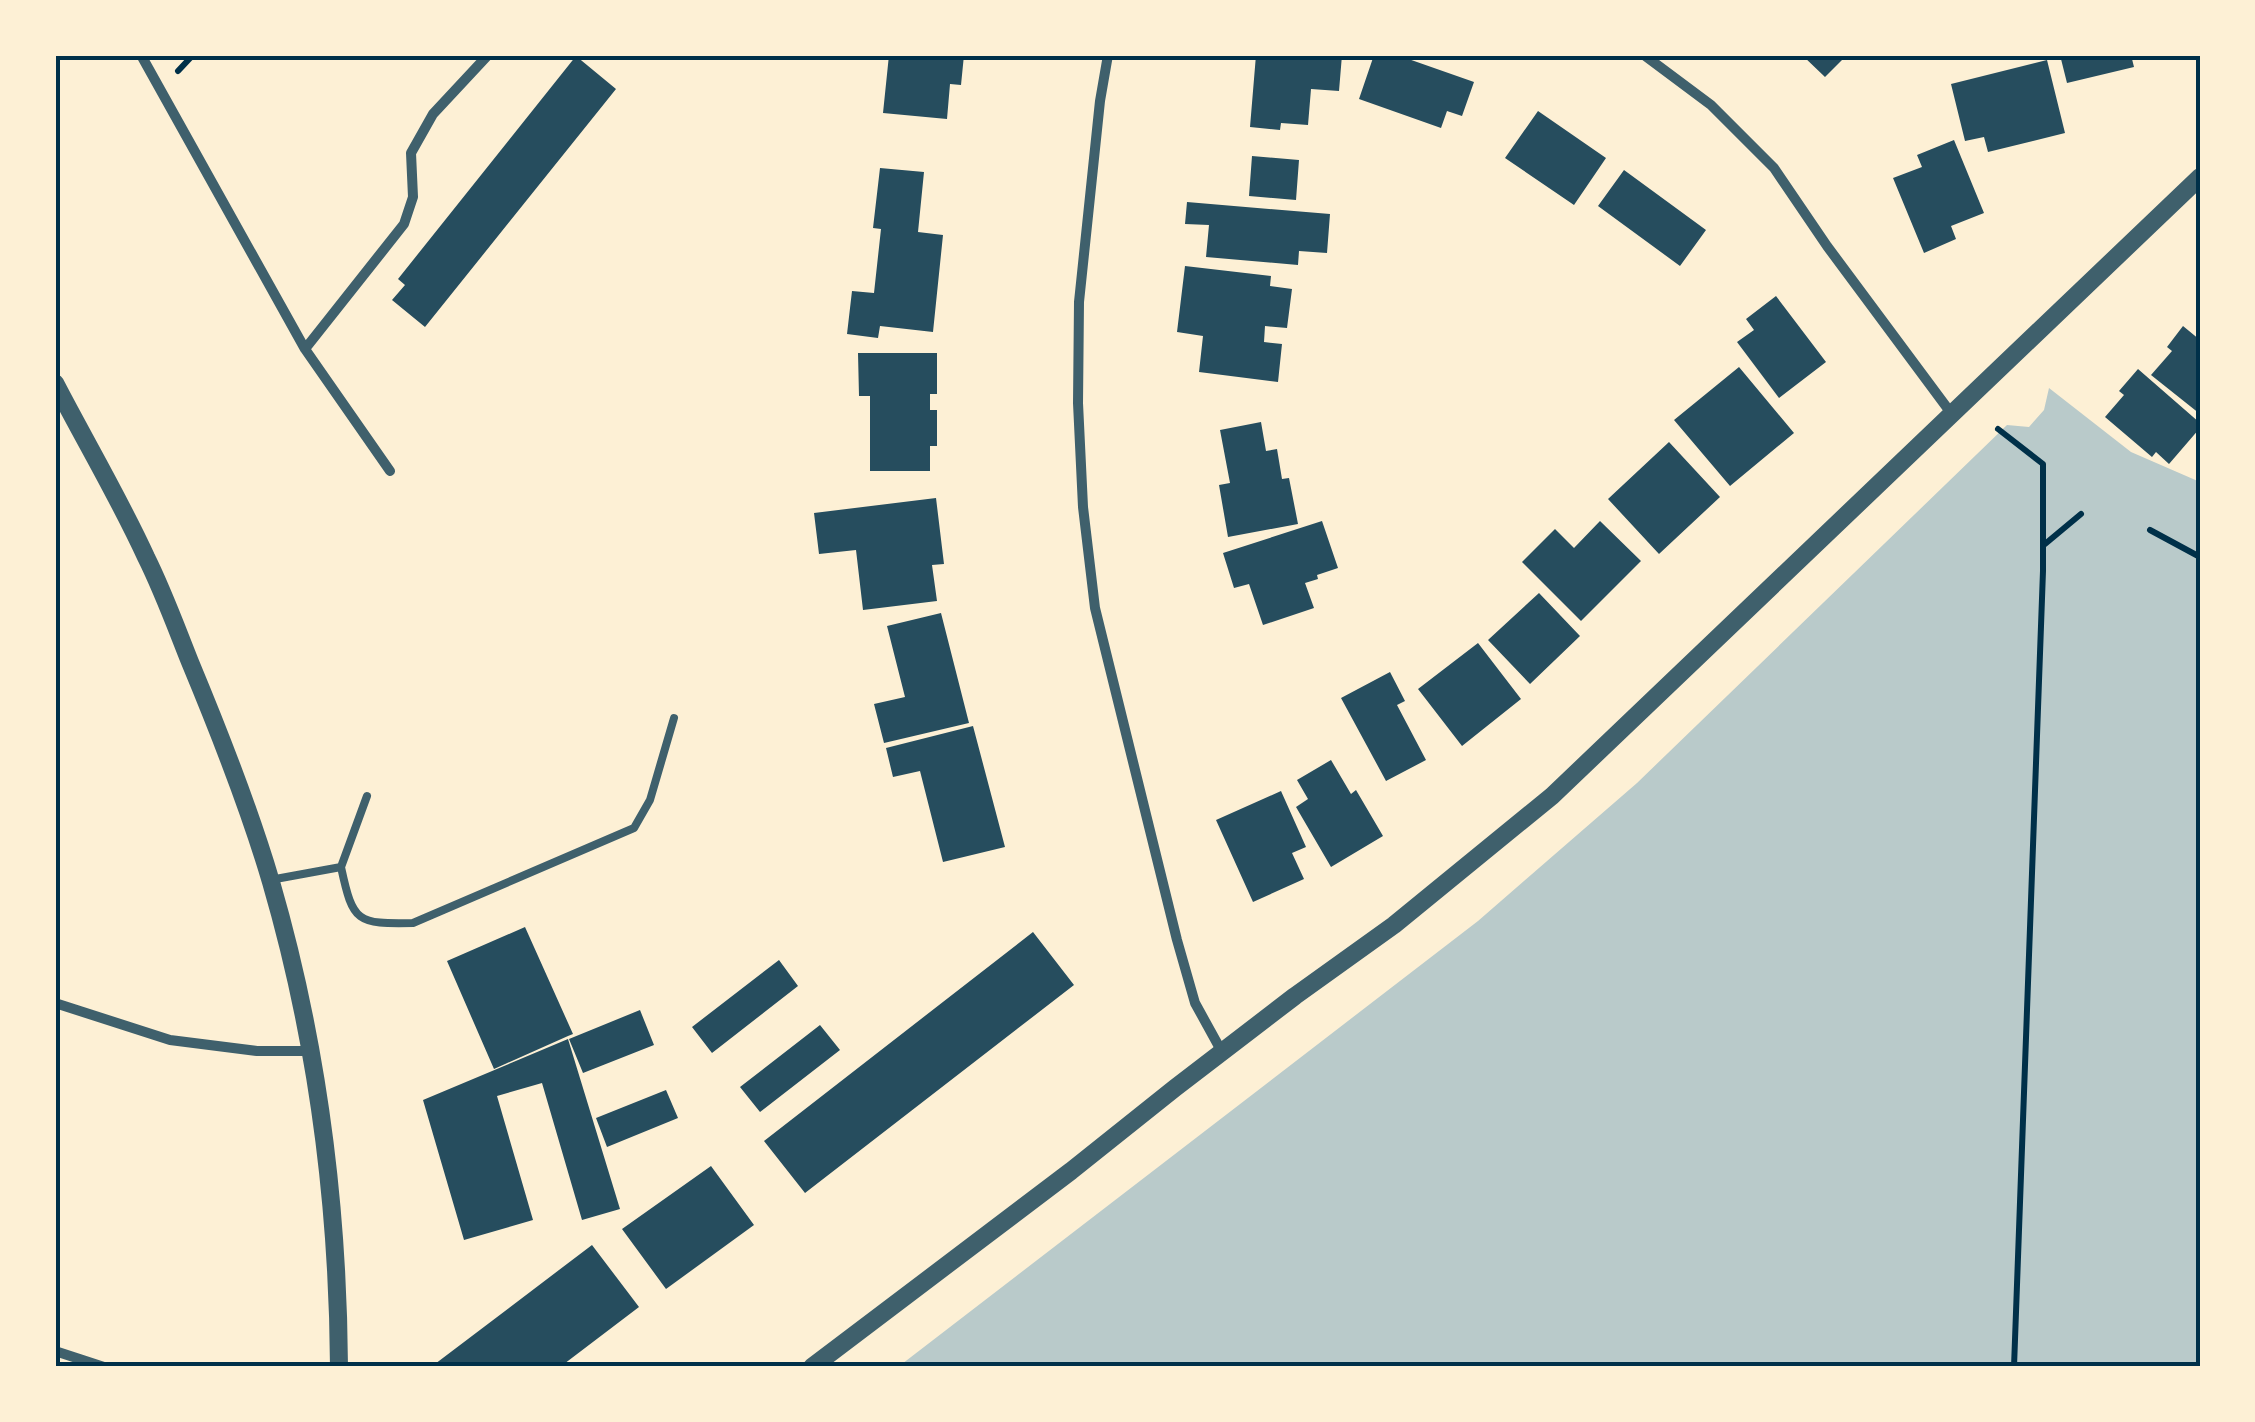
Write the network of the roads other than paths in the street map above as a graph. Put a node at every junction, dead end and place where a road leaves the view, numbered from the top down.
1 (141, 55) edge
2 (488, 55) edge
3 (1108, 55) edge
4 (1644, 55) edge
5 (2200, 177) edge
6 (305, 349) junction
7 (55, 384) edge
8 (1952, 413) junction
9 (390, 471) dead end
10 (674, 718) dead end
11 (366, 796) dead end
12 (341, 867) junction
13 (270, 880) junction
14 (55, 1003) edge
15 (311, 1050) junction
16 (1222, 1052) junction
17 (55, 1351) edge
18 (104, 1367) edge
19 (339, 1367) edge
20 (812, 1367) edge

1 - 6 street
2 - 6 street
3 - 16 street
4 - 8 street
5 - 8 street
6 - 9 street
7 - 13 street
8 - 16 street
10 - 12 lane
11 - 12 lane
12 - 13 lane
13 - 15 street
14 - 15 street
15 - 19 street
16 - 20 street
17 - 18 street

